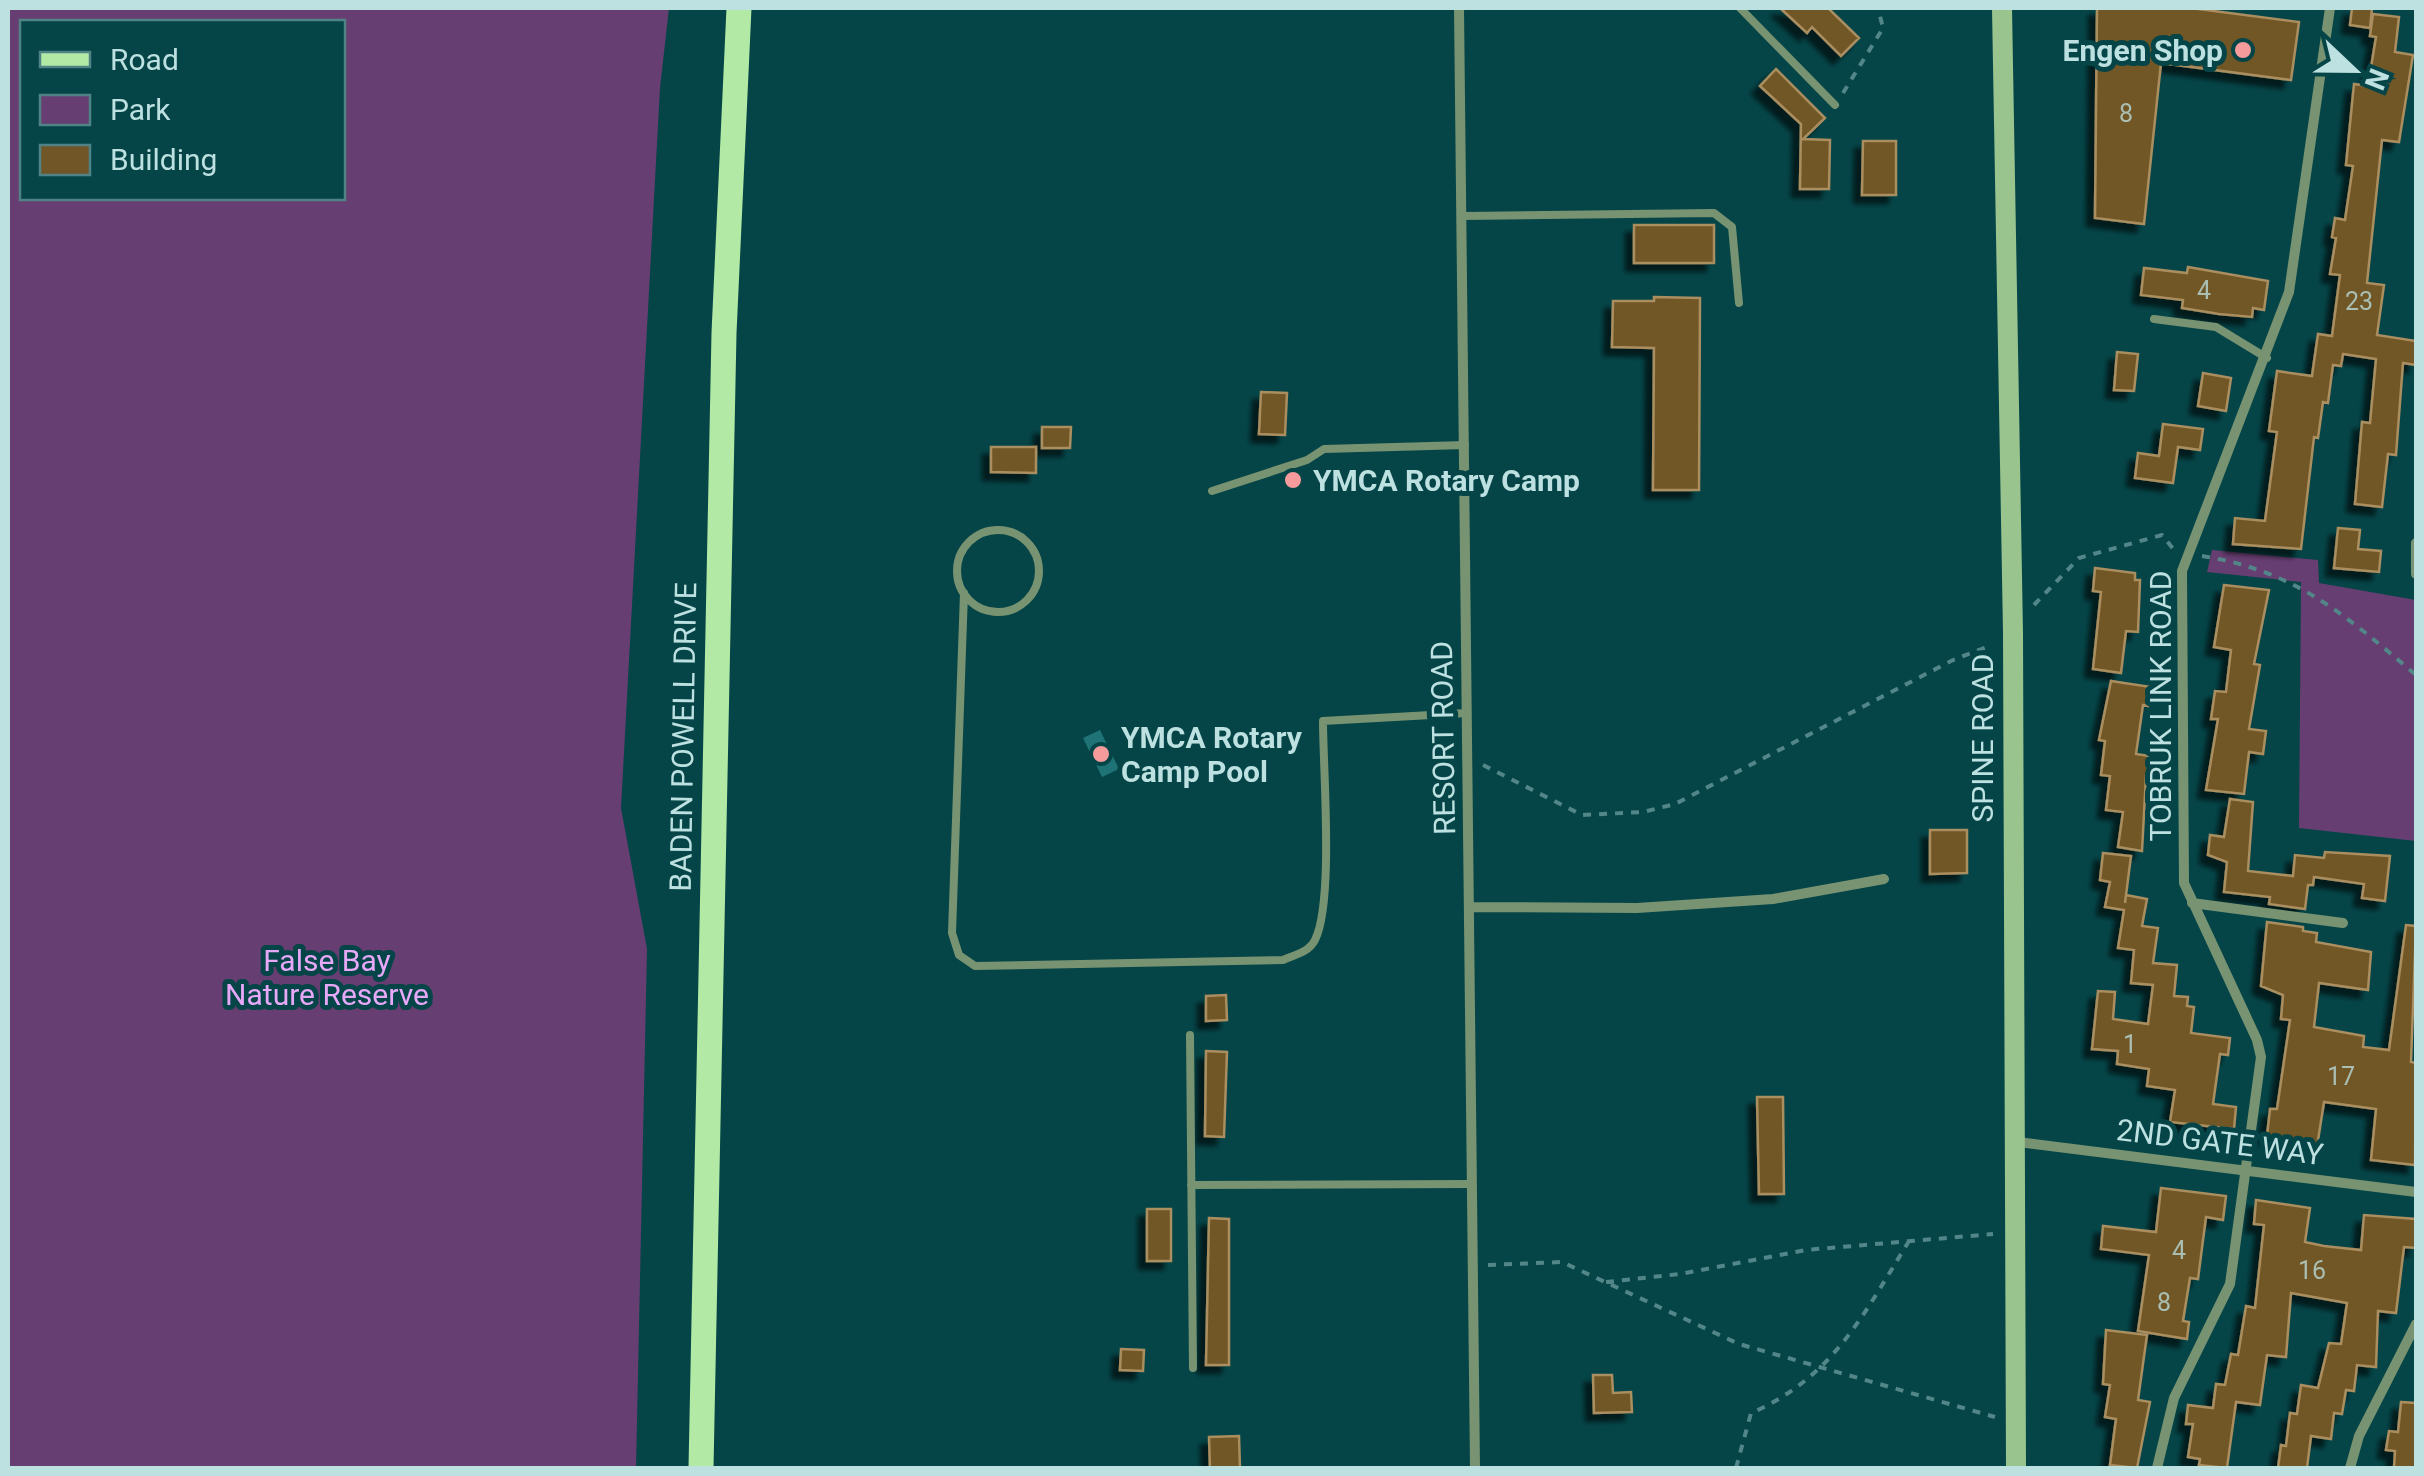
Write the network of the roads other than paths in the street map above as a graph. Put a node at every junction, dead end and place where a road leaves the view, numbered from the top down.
1 (739, 8) edge
2 (1459, 8) edge
3 (1740, 8) edge
4 (2002, 8) edge
5 (2330, 8) edge
6 (1835, 105) road end
7 (1463, 216) junction
8 (1738, 303) dead end
9 (2154, 319) dead end
10 (2267, 358) junction
11 (1465, 445) junction
12 (1212, 492) dead end
13 (2416, 543) edge
14 (2416, 574) edge
15 (964, 594) junction
16 (1468, 713) junction
17 (956, 848) junction
18 (970, 849) dead end
19 (1884, 878) dead end
20 (2192, 903) junction
21 (1470, 907) junction
22 (2342, 923) dead end
23 (1190, 1035) dead end
24 (2018, 1142) junction
25 (2247, 1169) junction
26 (1192, 1184) junction
27 (1472, 1184) junction
28 (2416, 1192) edge
29 (2416, 1324) edge
30 (1193, 1368) dead end
31 (701, 1468) edge
32 (1474, 1468) edge
33 (2016, 1468) edge
34 (2156, 1468) edge
35 (2350, 1468) edge

1 - 31 main road, BADEN POWELL DRIVE
2 - 7 street, RESORT ROAD
3 - 6 lane
4 - 24 main road, SPINE ROAD
5 - 10 street, TOBRUK LINK ROAD
7 - 8 lane
7 - 11 street, RESORT ROAD
9 - 10 lane
10 - 20 street, TOBRUK LINK ROAD
11 - 12 lane
11 - 16 street, RESORT ROAD
13 - 14 street
15 - 15 lane
15 - 17 lane
16 - 17 lane
16 - 21 street, RESORT ROAD
17 - 18 lane
19 - 21 street
20 - 22 street
20 - 25 street, TOBRUK LINK ROAD
21 - 27 street, RESORT ROAD
23 - 26 lane
24 - 25 street, 2ND GATE WAY
24 - 33 main road, SPINE ROAD
25 - 28 street, 2ND GATE WAY
25 - 34 street, TOBRUK LINK ROAD
26 - 27 lane
26 - 30 lane
27 - 32 street, RESORT ROAD
29 - 35 street

